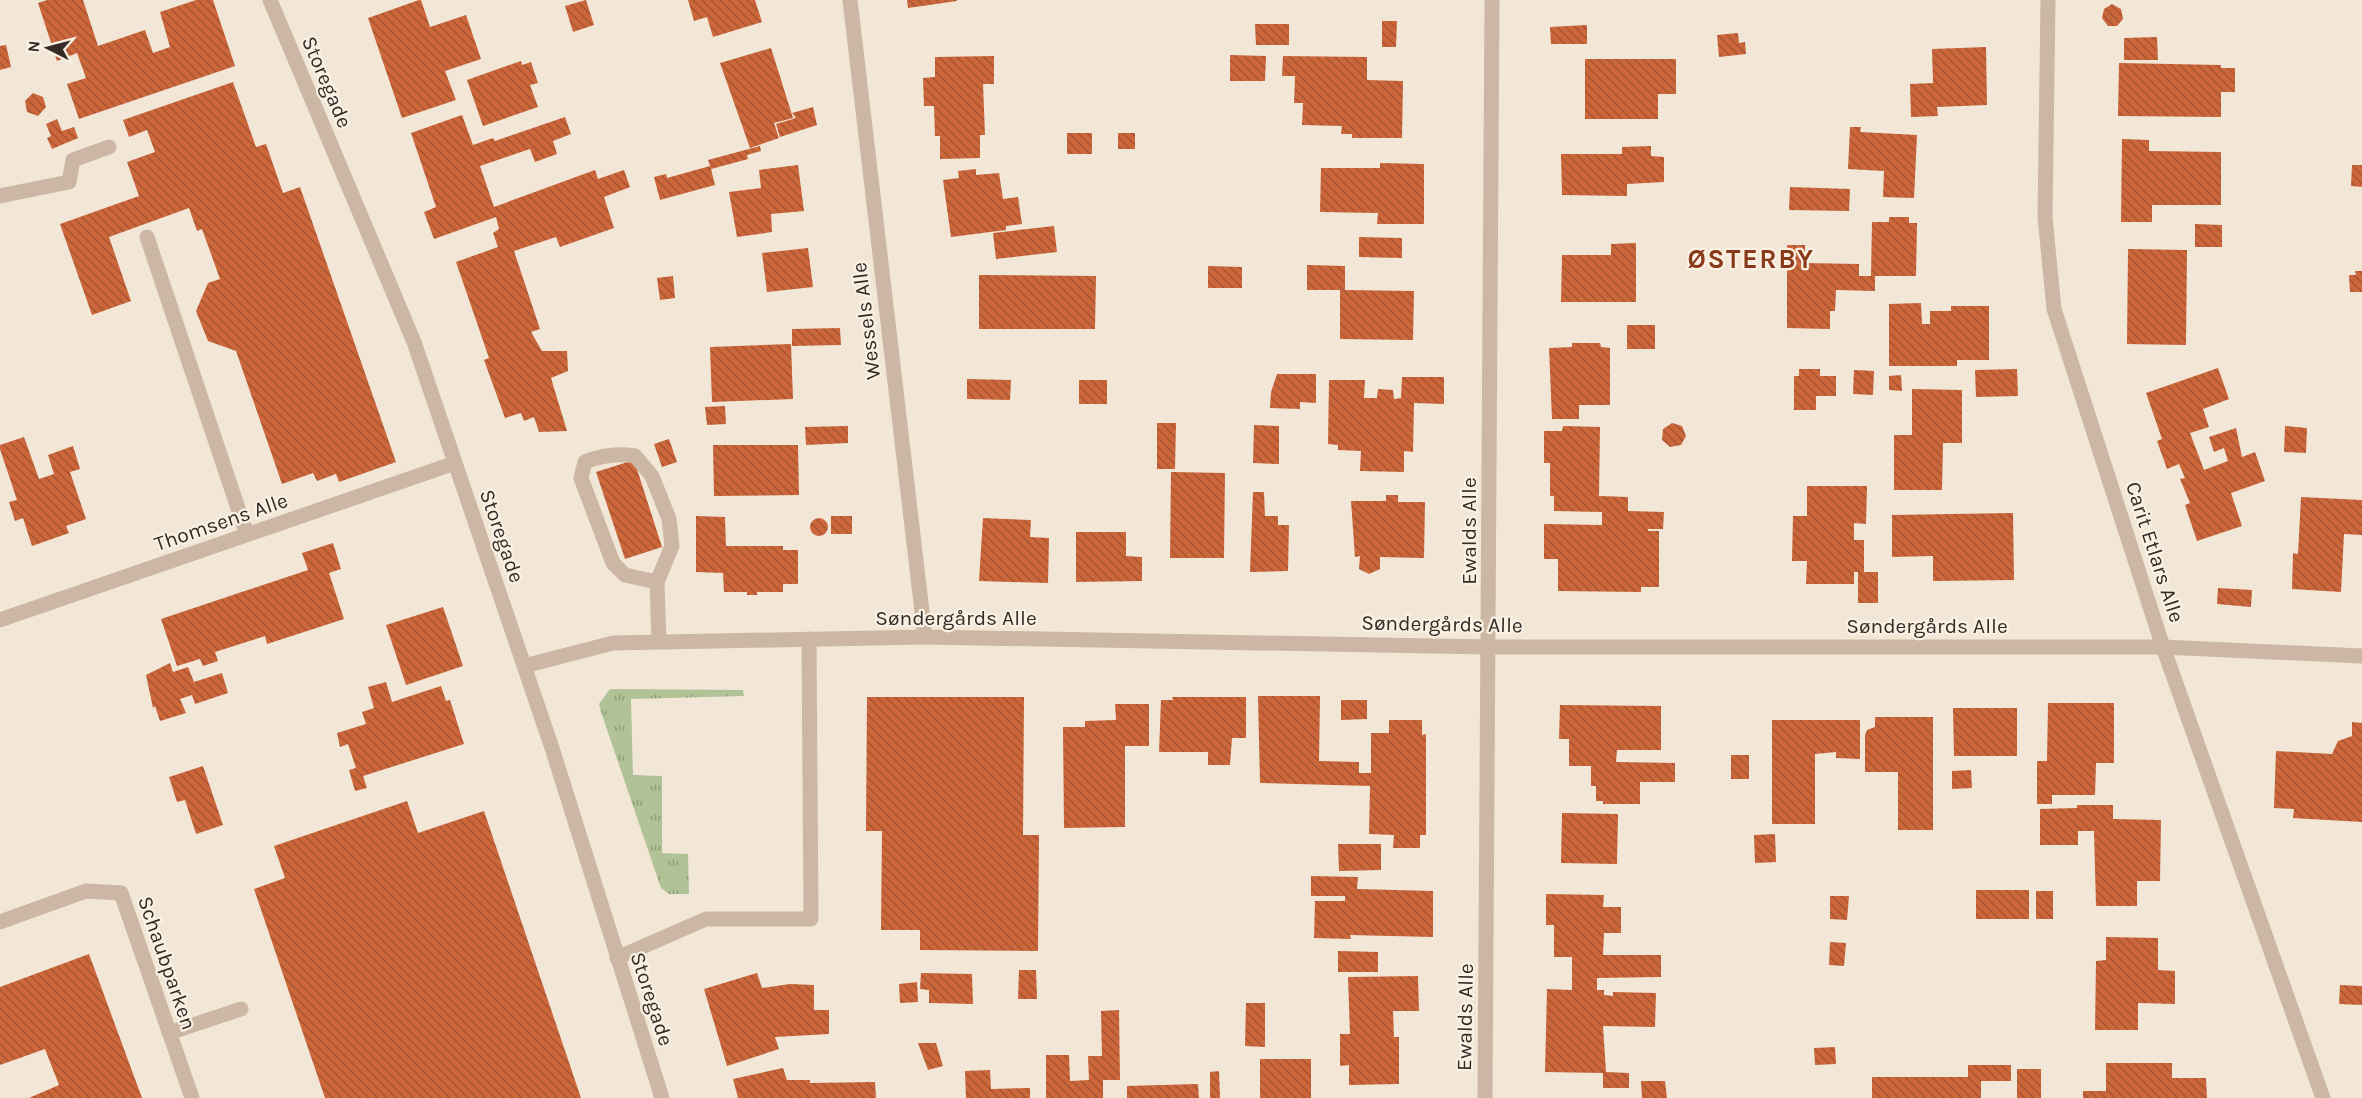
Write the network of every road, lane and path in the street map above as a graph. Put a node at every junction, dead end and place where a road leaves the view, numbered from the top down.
1 (270, 0) edge
2 (850, 0) edge
3 (1492, 0) edge
4 (2048, 0) edge
5 (110, 147) dead end
6 (0, 196) edge
7 (147, 237) dead end
8 (455, 463) junction
9 (248, 535) junction
10 (657, 582) junction
11 (0, 620) edge
12 (925, 638) junction
13 (808, 639) junction
14 (659, 642) junction
15 (1489, 646) junction
16 (2163, 647) junction
17 (2362, 656) edge
18 (524, 666) junction
19 (0, 922) edge
20 (617, 958) junction
21 (241, 1009) dead end
22 (169, 1033) junction
23 (192, 1098) edge
24 (662, 1098) edge
25 (1485, 1098) edge
26 (2324, 1098) edge

1 - 8 street, Storegade
2 - 12 street, Wessels Alle
3 - 15 street, Ewalds Alle
4 - 16 street, Carit Etlars Alle
5 - 6 street
7 - 9 street
8 - 9 street, Thomsens Alle
8 - 18 street, Storegade
9 - 11 street, Thomsens Alle
10 - 10 street
10 - 14 street
12 - 13 street, Søndergårds Alle
12 - 15 street, Søndergårds Alle
13 - 14 street, Søndergårds Alle
13 - 20 street
14 - 18 street, Søndergårds Alle
15 - 16 street, Søndergårds Alle
15 - 25 street, Ewalds Alle
16 - 17 street, Søndergårds Alle
16 - 26 street, Carit Etlars Alle
18 - 20 street, Storegade
19 - 22 street, Schaubparken
20 - 24 street, Storegade
21 - 22 street
22 - 23 street, Schaubparken

